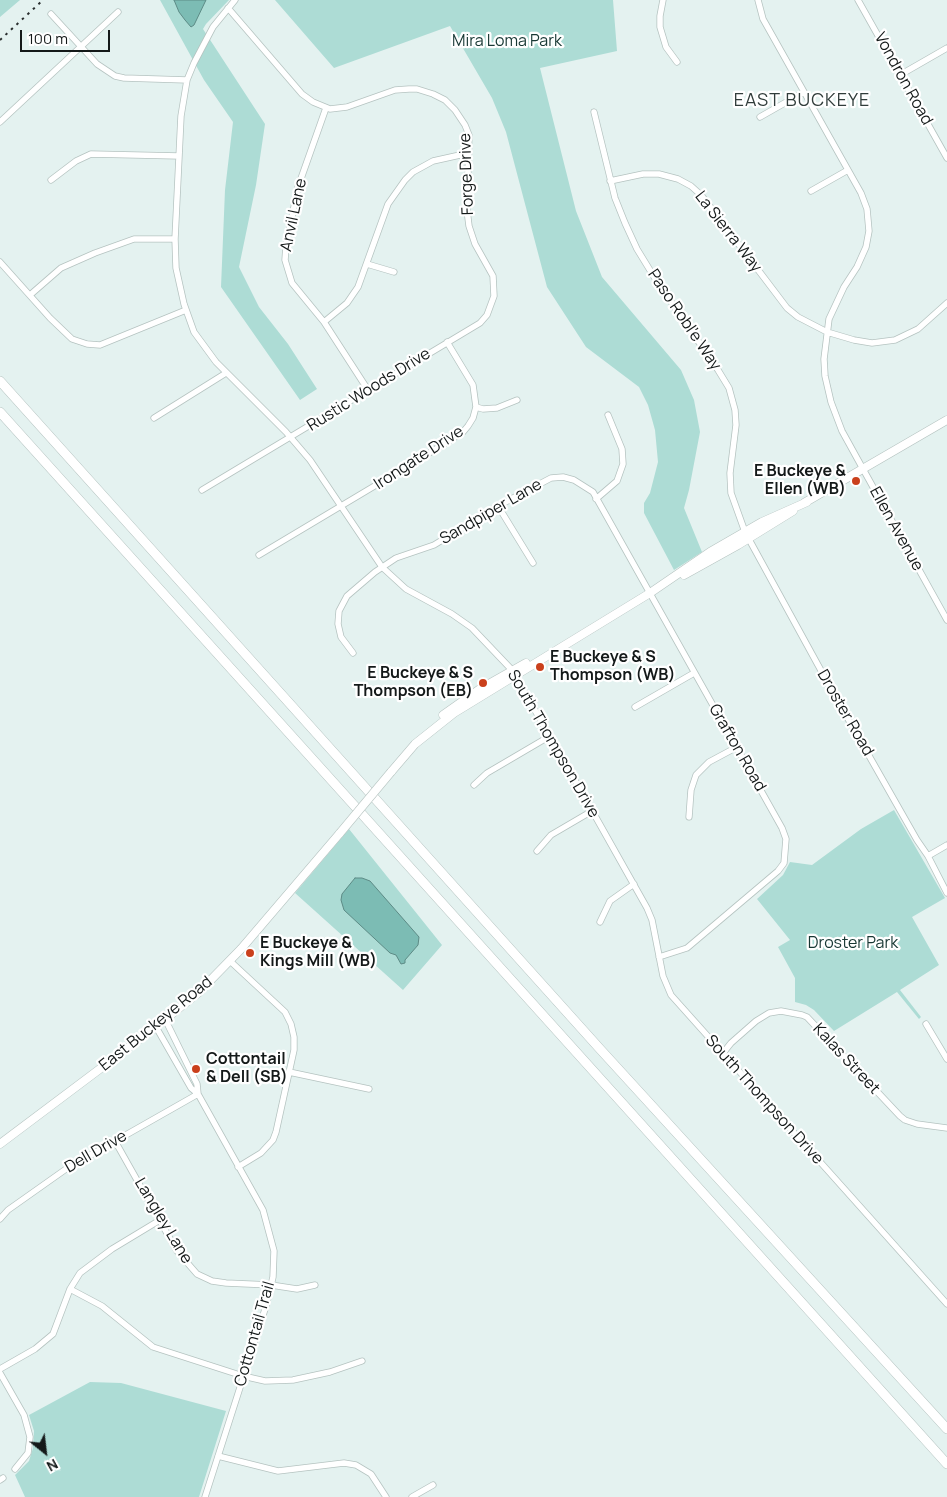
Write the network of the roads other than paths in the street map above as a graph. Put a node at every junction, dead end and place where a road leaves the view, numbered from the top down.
1 (235, 0) edge
2 (663, 0) edge
3 (758, 0) edge
4 (859, 0) edge
5 (228, 8) junction
6 (118, 12) dead end
7 (51, 14) dead end
8 (82, 46) junction
9 (947, 48) edge
10 (678, 62) dead end
11 (900, 75) junction
12 (187, 80) junction
13 (804, 92) junction
14 (326, 108) junction
15 (594, 112) dead end
16 (760, 117) dead end
17 (0, 122) edge
18 (469, 153) junction
19 (178, 156) junction
20 (947, 158) edge
21 (848, 170) junction
22 (51, 180) dead end
23 (610, 181) junction
24 (811, 191) dead end
25 (175, 238) junction
26 (0, 262) edge
27 (367, 264) junction
28 (394, 272) dead end
29 (30, 295) junction
30 (947, 303) edge
31 (186, 310) junction
32 (324, 322) junction
33 (827, 332) junction
34 (447, 342) junction
35 (226, 373) junction
36 (0, 381) edge
37 (368, 390) junction
38 (517, 400) dead end
39 (476, 407) junction
40 (0, 412) edge
41 (608, 415) dead end
42 (154, 418) dead end
43 (947, 420) edge
44 (292, 438) junction
45 (863, 469) junction
46 (202, 490) dead end
47 (596, 499) junction
48 (342, 506) junction
49 (498, 506) junction
50 (746, 536) junction
51 (259, 555) dead end
52 (533, 563) dead end
53 (382, 568) junction
54 (650, 593) junction
55 (947, 620) edge
56 (353, 653) dead end
57 (513, 673) junction
58 (694, 673) junction
59 (635, 707) dead end
60 (550, 736) junction
61 (737, 747) junction
62 (474, 785) dead end
63 (592, 811) junction
64 (688, 818) dead end
65 (947, 845) edge
66 (537, 851) dead end
67 (928, 856) junction
68 (634, 884) junction
69 (947, 893) edge
70 (600, 922) dead end
71 (659, 957) junction
72 (230, 961) junction
73 (165, 1019) junction
74 (926, 1024) dead end
75 (156, 1027) junction
76 (723, 1053) junction
77 (947, 1060) edge
78 (289, 1072) junction
79 (369, 1089) dead end
80 (198, 1094) junction
81 (947, 1128) edge
82 (116, 1140) junction
83 (0, 1144) edge
84 (238, 1167) junction
85 (0, 1219) edge
86 (160, 1220) junction
87 (271, 1285) junction
88 (315, 1285) dead end
89 (70, 1289) junction
90 (947, 1304) edge
91 (362, 1360) dead end
92 (0, 1369) edge
93 (0, 1373) edge
94 (243, 1376) junction
95 (947, 1429) edge
96 (218, 1456) junction
97 (947, 1464) edge
98 (15, 1470) dead end
99 (433, 1485) dead end
100 (205, 1497) edge
101 (386, 1497) edge
102 (412, 1497) edge

1 - 5 street, South Thompson Drive
2 - 10 street
3 - 13 street, Ellen Avenue
4 - 11 street, Vondron Road
5 - 12 street, South Thompson Drive
5 - 14 street
6 - 8 street
7 - 8 street
8 - 12 street
8 - 17 street
9 - 11 street
11 - 20 street, Vondron Road
12 - 19 street, South Thompson Drive
13 - 16 street
13 - 21 street, Ellen Avenue
14 - 18 street, Forge Drive
14 - 32 street, Anvil Lane
15 - 23 street, Paso Robl'e Way
18 - 27 street
18 - 34 street, Forge Drive
19 - 22 street
19 - 25 street, South Thompson Drive
21 - 24 street
21 - 33 street, Ellen Avenue
23 - 33 street, La Sierra Way
23 - 50 street, Paso Robl'e Way
25 - 29 street
25 - 31 street, South Thompson Drive
26 - 29 street
27 - 28 street
27 - 32 street
29 - 31 street
30 - 33 street, La Sierra Way
31 - 35 street, South Thompson Drive
32 - 37 street, Anvil Lane
33 - 45 street, Ellen Avenue
34 - 37 street, Rustic Woods Drive
34 - 39 street, Irongate Drive
35 - 42 street
35 - 44 street, South Thompson Drive
36 - 95 highway
37 - 44 street, Rustic Woods Drive
38 - 39 street
39 - 48 street, Irongate Drive
40 - 97 highway
41 - 47 street
43 - 45 main road, East Buckeye Road
44 - 46 street, Rustic Woods Drive
44 - 48 street, South Thompson Drive
45 - 50 main road, East Buckeye Road
45 - 55 street, Ellen Avenue
47 - 49 street, Sandpiper Lane
47 - 54 street, Grafton Road
48 - 51 street, Irongate Drive
48 - 53 street, South Thompson Drive
49 - 52 street
49 - 53 street, Sandpiper Lane
50 - 54 main road, East Buckeye Road
50 - 67 street, Droster Road
53 - 56 street, Sandpiper Lane
53 - 57 street, South Thompson Drive
54 - 57 main road, East Buckeye Road
54 - 58 street, Grafton Road
57 - 60 street, South Thompson Drive
57 - 72 main road, East Buckeye Road, bridge
58 - 59 street
58 - 61 street, Grafton Road
60 - 62 street
60 - 63 street, South Thompson Drive
61 - 64 street
61 - 71 street, Grafton Road
63 - 66 street
63 - 68 street, South Thompson Drive
65 - 67 street
67 - 69 street, Droster Road
68 - 70 street
68 - 71 street, South Thompson Drive
71 - 76 street, South Thompson Drive
72 - 73 main road, East Buckeye Road
72 - 78 street
73 - 75 main road, East Buckeye Road
73 - 80 street, Cottontail Trail
74 - 77 street
75 - 80 street, Cottontail Trail
75 - 83 main road, East Buckeye Road
76 - 81 street, Kalas Street
76 - 90 street, South Thompson Drive
78 - 79 street
78 - 84 street
80 - 82 street, Dell Drive
80 - 84 street, Cottontail Trail
82 - 85 street, Dell Drive
82 - 86 street, Langley Lane
84 - 87 street, Cottontail Trail
86 - 87 street, Langley Lane
86 - 89 street
87 - 88 street, Langley Lane
87 - 94 street, Cottontail Trail
89 - 92 street
89 - 94 street
91 - 94 street
93 - 98 street
94 - 96 street, Cottontail Trail
96 - 100 street, Cottontail Trail
96 - 101 street
99 - 102 street

